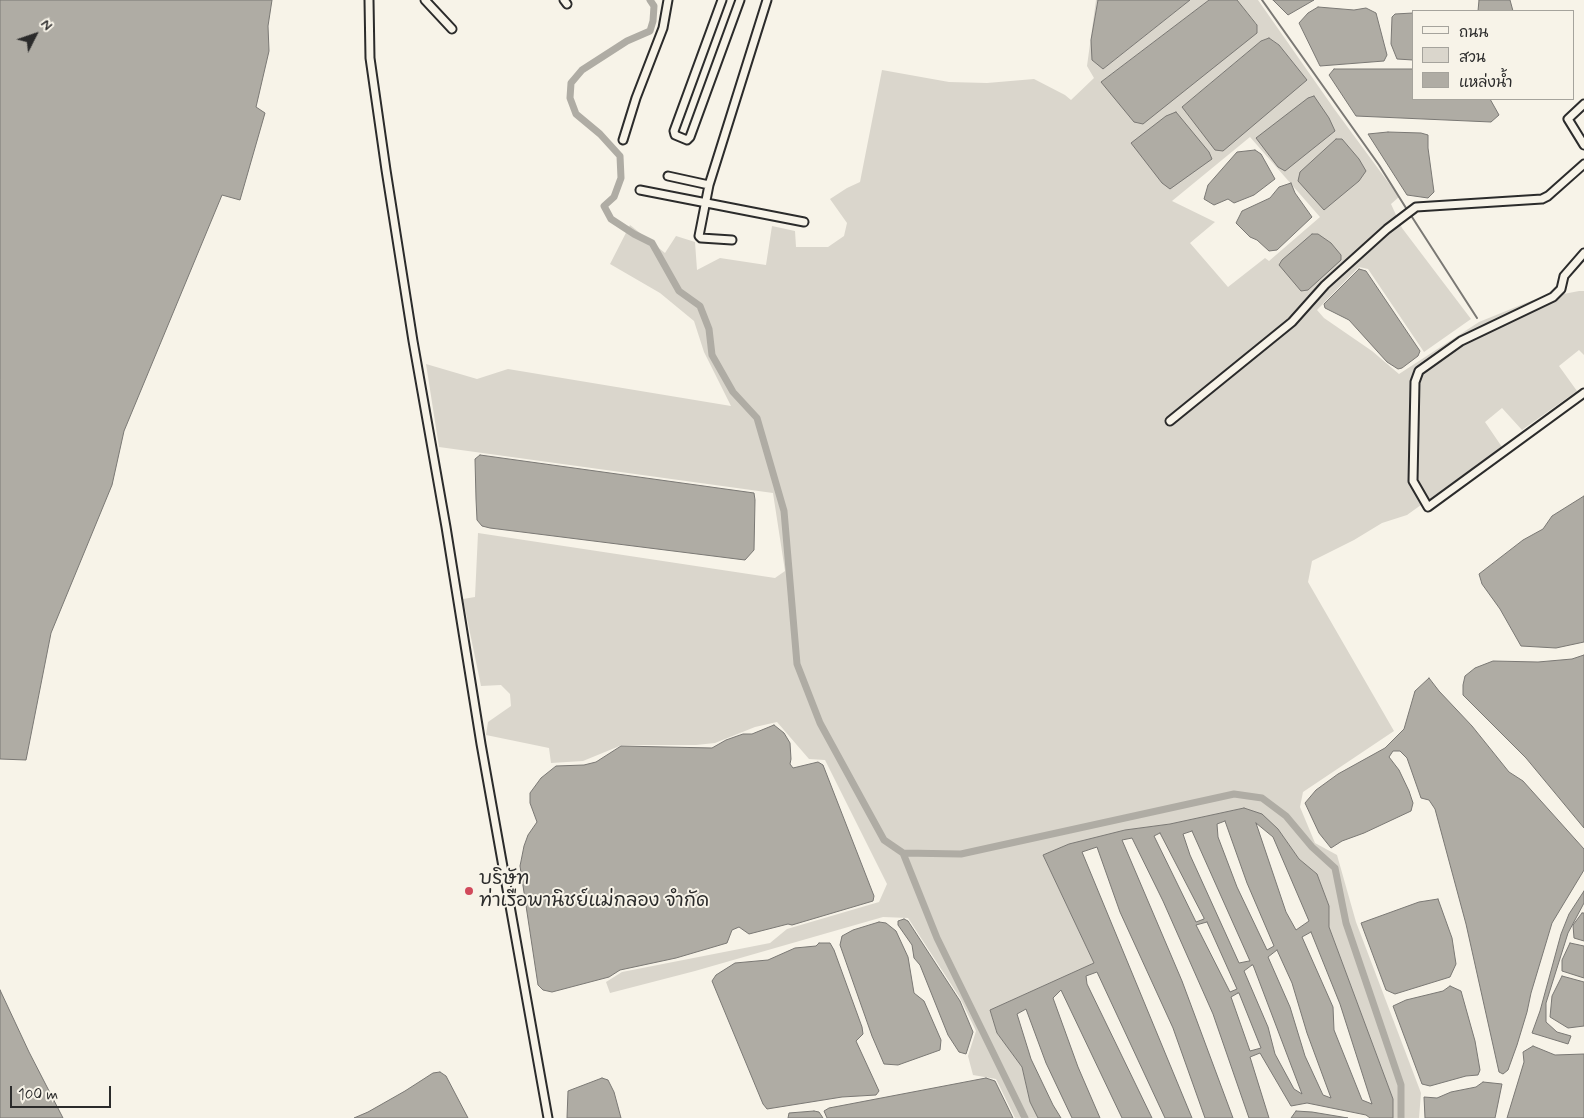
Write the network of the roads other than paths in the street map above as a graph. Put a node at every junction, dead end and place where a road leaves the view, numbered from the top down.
1 (369, 0) edge
2 (425, 0) edge
3 (668, 0) edge
4 (722, 0) edge
5 (740, 0) edge
6 (767, 0) edge
7 (452, 28) dead end
8 (1584, 104) edge
9 (623, 140) dead end
10 (1584, 145) edge
11 (1584, 164) edge
12 (668, 176) dead end
13 (709, 185) junction
14 (640, 190) dead end
15 (704, 203) junction
16 (804, 222) dead end
17 (732, 240) dead end
18 (1584, 253) edge
19 (1584, 393) edge
20 (1170, 421) dead end
21 (548, 1118) edge

1 - 21 street
2 - 7 street
3 - 9 street
4 - 5 street
6 - 13 street
8 - 10 street
11 - 20 street
12 - 13 street
13 - 15 street
14 - 15 street
15 - 16 street
15 - 17 street
18 - 19 street

